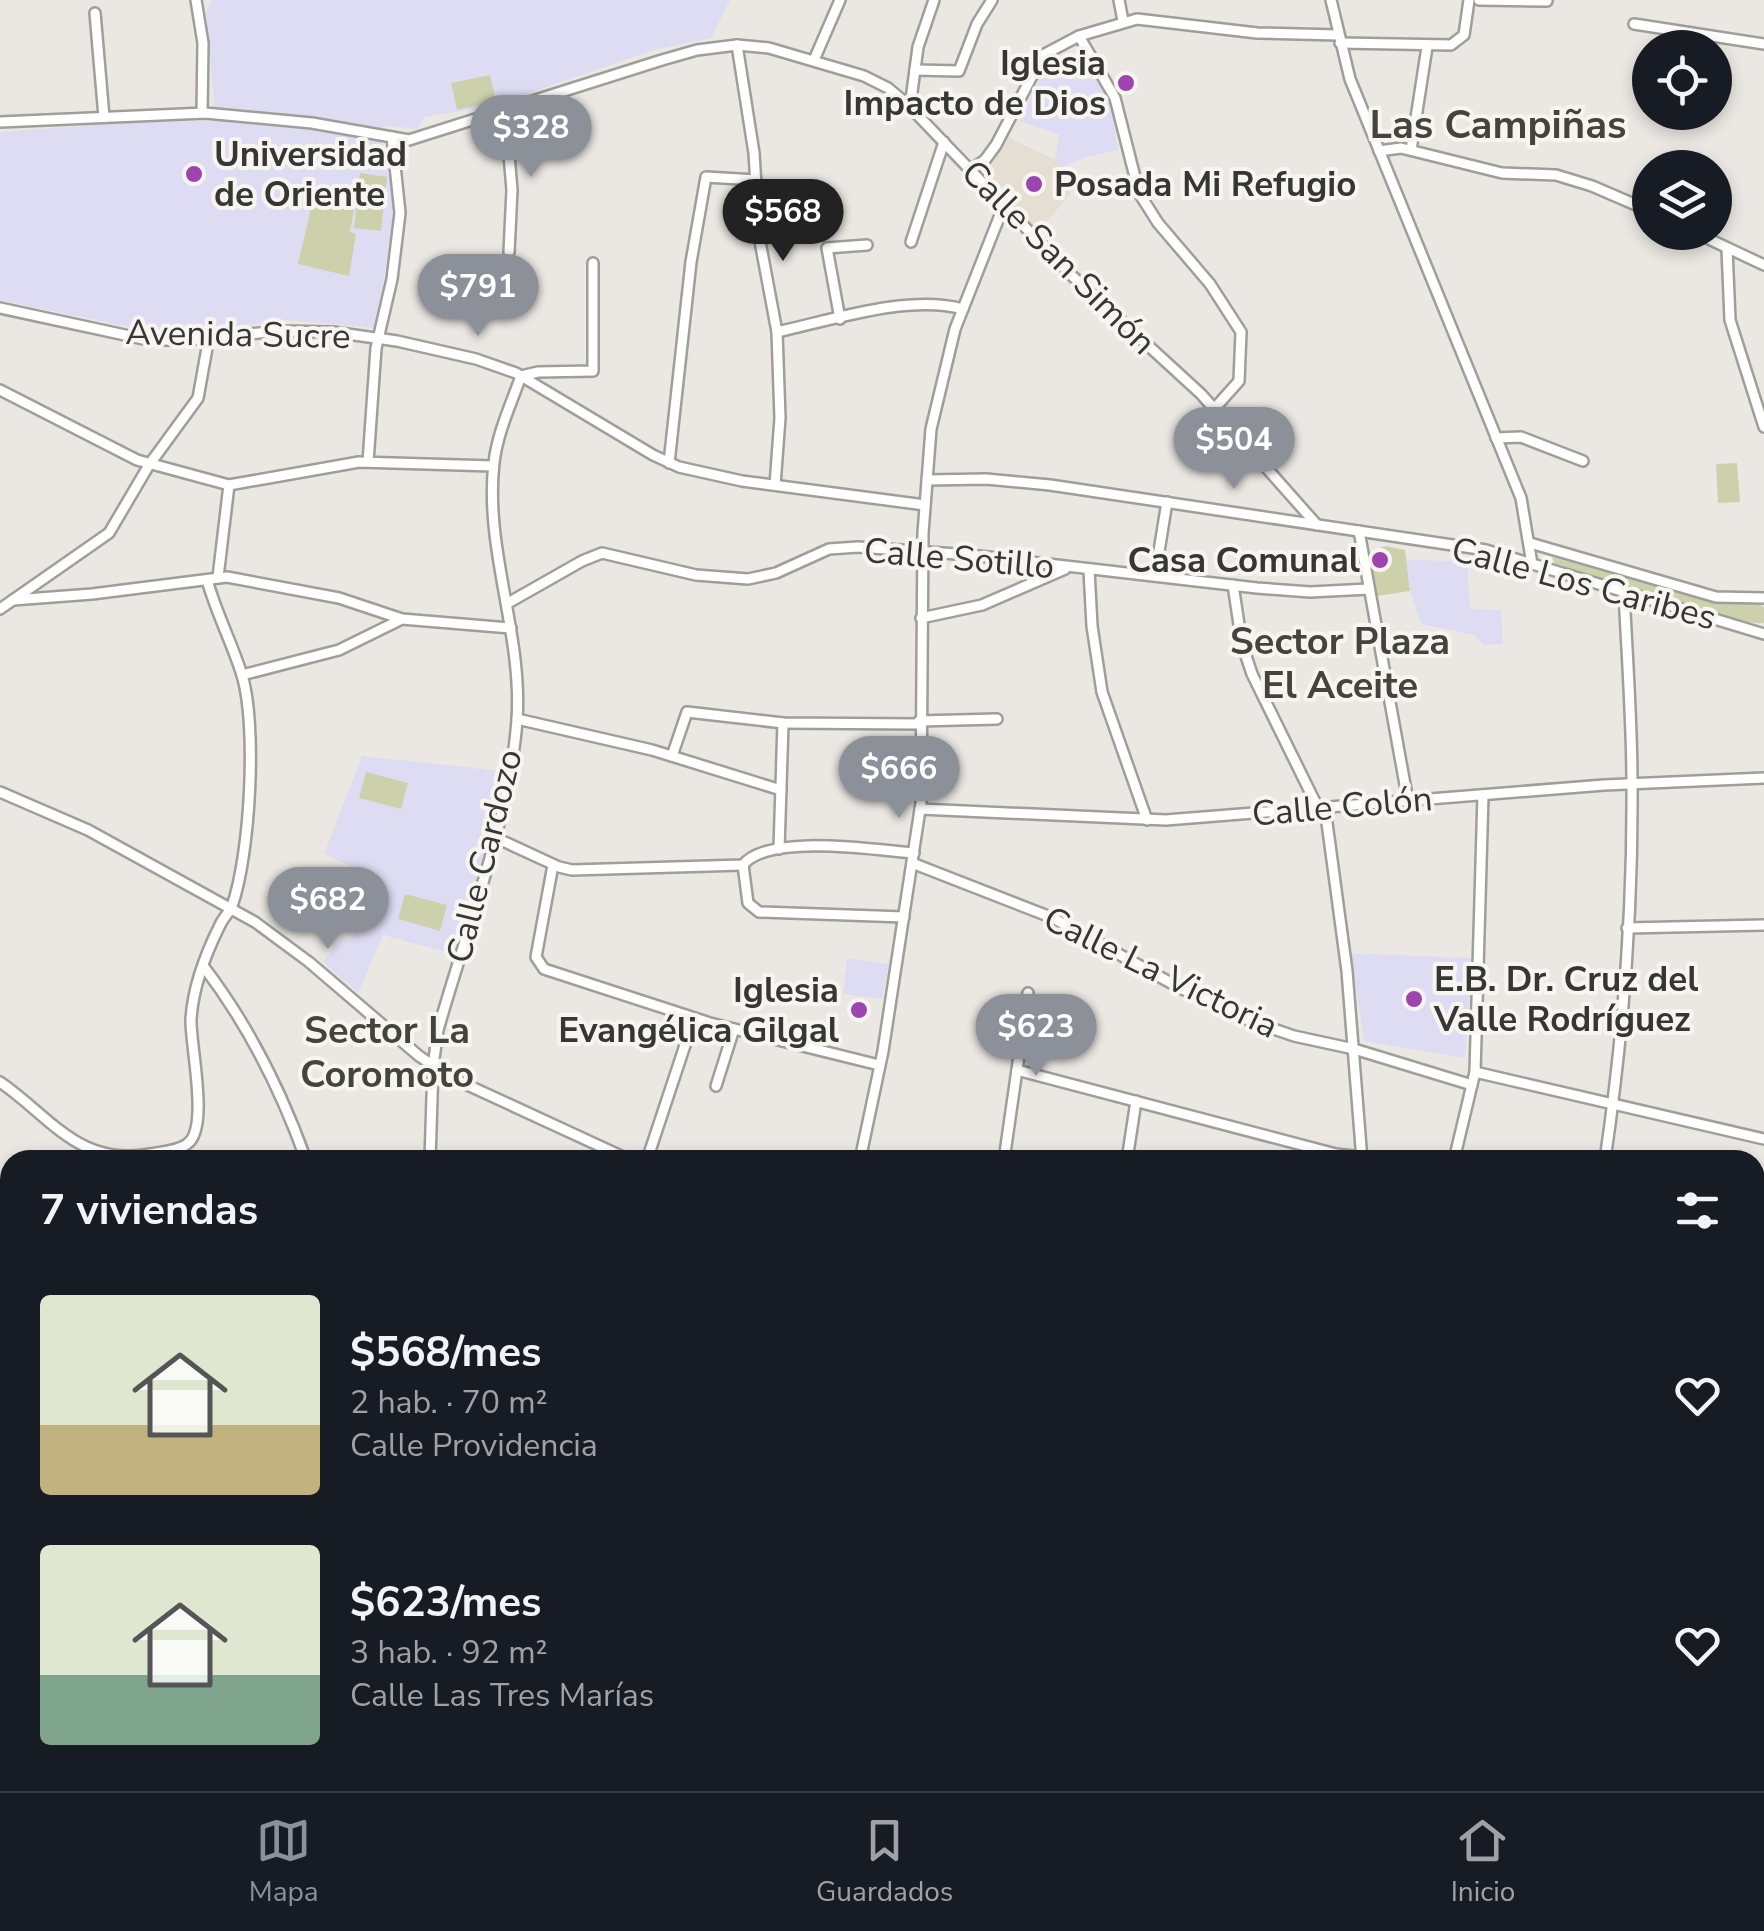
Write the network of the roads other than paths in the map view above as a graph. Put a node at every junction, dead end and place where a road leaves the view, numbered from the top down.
1 (196, 0) edge
2 (840, 0) edge
3 (934, 0) edge
4 (992, 0) edge
5 (1119, 0) edge
6 (1331, 0) edge
7 (1469, 0) edge
8 (1479, 0) edge
9 (1547, 1) edge
10 (96, 13) dead end
11 (1123, 21) junction
12 (1634, 24) dead end
13 (1079, 36) junction
14 (1339, 39) junction
15 (737, 44) junction
16 (1764, 44) edge
17 (1427, 47) junction
18 (814, 60) junction
19 (915, 70) junction
20 (910, 107) junction
21 (506, 110) junction
22 (202, 113) junction
23 (104, 117) junction
24 (0, 122) edge
25 (392, 137) junction
26 (944, 142) junction
27 (1378, 150) junction
28 (1410, 150) junction
29 (970, 170) junction
30 (756, 180) junction
31 (1632, 204) edge
32 (1004, 205) junction
33 (911, 242) dead end
34 (867, 246) dead end
35 (1727, 250) edge
36 (1729, 250) edge
37 (510, 252) dead end
38 (593, 263) dead end
39 (1764, 265) edge
40 (0, 308) edge
41 (963, 309) junction
42 (840, 318) junction
43 (777, 332) junction
44 (209, 337) junction
45 (379, 338) junction
46 (521, 376) junction
47 (0, 390) edge
48 (13, 394) junction
49 (0, 400) edge
50 (1214, 409) junction
51 (1764, 427) edge
52 (1496, 438) junction
53 (1583, 461) dead end
54 (368, 462) junction
55 (670, 464) junction
56 (150, 465) junction
57 (493, 466) junction
58 (927, 480) junction
59 (229, 485) junction
60 (775, 486) junction
61 (1167, 502) junction
62 (925, 505) junction
63 (1316, 525) junction
64 (1359, 532) junction
65 (1530, 543) junction
66 (923, 551) junction
67 (1532, 564) junction
68 (1067, 568) junction
69 (1089, 570) junction
70 (1155, 576) junction
71 (212, 578) junction
72 (1233, 585) junction
73 (1370, 589) junction
74 (1624, 592) junction
75 (1764, 598) edge
76 (12, 600) junction
77 (508, 603) junction
78 (0, 609) edge
79 (922, 618) junction
80 (402, 620) junction
81 (511, 628) junction
82 (1764, 634) edge
83 (242, 675) junction
84 (517, 719) junction
85 (996, 719) dead end
86 (920, 722) junction
87 (783, 723) junction
88 (672, 756) junction
89 (1764, 778) edge
90 (1632, 784) junction
91 (781, 790) junction
92 (0, 792) edge
93 (1482, 796) junction
94 (1408, 801) junction
95 (1321, 808) junction
96 (920, 810) junction
97 (1148, 820) junction
98 (494, 837) junction
99 (779, 849) junction
100 (913, 858) junction
101 (554, 865) junction
102 (742, 865) junction
103 (231, 909) junction
104 (904, 917) junction
105 (1764, 925) edge
106 (1627, 928) junction
107 (204, 967) junction
108 (1028, 993) dead end
109 (694, 1018) junction
110 (734, 1029) junction
111 (1354, 1049) junction
112 (433, 1066) junction
113 (880, 1066) junction
114 (1017, 1070) junction
115 (1475, 1072) junction
116 (0, 1082) edge
117 (1472, 1085) junction
118 (716, 1086) dead end
119 (1136, 1101) junction
120 (1613, 1104) junction
121 (1764, 1139) edge
122 (93, 1150) edge
123 (169, 1150) edge
124 (302, 1150) edge
125 (430, 1150) edge
126 (608, 1150) edge
127 (650, 1150) edge
128 (862, 1150) edge
129 (1005, 1150) edge
130 (1129, 1150) edge
131 (1321, 1150) edge
132 (1361, 1150) edge
133 (1456, 1150) edge
134 (1606, 1150) edge

1 - 22 street
2 - 18 street
3 - 19 street
4 - 19 street
5 - 11 street
6 - 14 street
7 - 17 street
8 - 9 street
10 - 23 street
11 - 13 street
11 - 14 street
12 - 16 street
13 - 29 street
13 - 50 street
14 - 17 street
14 - 27 street
15 - 18 street, Calle San Simón
15 - 21 street, Calle San Simón
15 - 30 street
17 - 28 street
18 - 20 street, Calle San Simón
19 - 20 street
20 - 26 street, Calle San Simón
21 - 25 street, Calle San Simón
21 - 37 street
22 - 23 street, Calle San Simón
22 - 25 street, Calle San Simón
23 - 24 street, Calle San Simón
25 - 45 street
26 - 29 street, Calle San Simón
26 - 33 street
27 - 28 street
27 - 52 street
28 - 31 street
29 - 32 street, Calle San Simón
30 - 43 street
30 - 55 street
32 - 41 street
32 - 50 street, Calle San Simón
34 - 42 street
35 - 51 street
36 - 39 street
38 - 46 street
40 - 44 street, Avenida Sucre
41 - 42 street
41 - 58 street
42 - 43 street
43 - 60 street
44 - 45 street, Avenida Sucre
44 - 56 street
45 - 46 street, Avenida Sucre
45 - 54 street
46 - 55 street, Avenida Sucre
46 - 57 street, Calle Cardozo
47 - 48 street
48 - 49 street
48 - 56 street
50 - 63 street, Calle San Simón
52 - 53 street
52 - 65 street
54 - 57 street
54 - 59 street
55 - 60 street, Avenida Sucre
56 - 59 street
56 - 76 street
57 - 77 street, Calle Cardozo
58 - 61 street, Calle Los Caribes
58 - 62 street
59 - 71 street
60 - 62 street, Avenida Sucre
61 - 63 street, Calle Los Caribes
61 - 70 street
62 - 66 street
63 - 64 street, Calle Los Caribes
64 - 67 street, Calle Los Caribes
64 - 73 street
65 - 67 street
65 - 75 street, Calle Los Caribes
66 - 68 street, Calle Sotillo
66 - 77 street, Calle Sotillo
66 - 79 street
67 - 74 street, Calle Los Caribes
68 - 69 street, Calle Sotillo
68 - 79 street
69 - 70 street, Calle Sotillo
69 - 97 street
70 - 72 street, Calle Sotillo
71 - 76 street
71 - 80 street
71 - 83 street
72 - 73 street, Calle Sotillo
72 - 95 street
73 - 94 street
74 - 82 street, Calle Los Caribes
74 - 90 street
76 - 78 street
77 - 81 street, Calle Cardozo
79 - 86 street
80 - 81 street
80 - 83 street
81 - 84 street, Calle Cardozo
83 - 103 street
84 - 88 street
84 - 98 street, Calle Cardozo
85 - 86 street
86 - 87 street
86 - 96 street
87 - 88 street
87 - 91 street
88 - 91 street
89 - 90 street, Calle Colón
90 - 93 street, Calle Colón
90 - 106 street
91 - 99 street
92 - 103 street
93 - 94 street, Calle Colón
93 - 115 street
94 - 95 street, Calle Colón
95 - 97 street, Calle Colón
95 - 111 street
96 - 97 street, Calle Colón
96 - 100 street
98 - 101 street
98 - 112 street, Calle Cardozo
99 - 100 street, Calle La Victoria
99 - 102 street
100 - 104 street
100 - 111 street, Calle La Victoria
101 - 102 street
101 - 109 street
102 - 104 street
103 - 107 street
103 - 112 street
104 - 113 street
105 - 106 street
106 - 120 street
107 - 123 street
107 - 124 street
108 - 114 street
109 - 110 street
109 - 127 street
110 - 113 street
110 - 118 street
111 - 117 street, Calle La Victoria
111 - 132 street
112 - 125 street, Calle Cardozo
112 - 126 street
113 - 128 street
114 - 119 street
114 - 129 street
115 - 117 street
115 - 120 street
116 - 122 street
117 - 133 street
119 - 130 street
119 - 131 street
120 - 121 street
120 - 134 street

